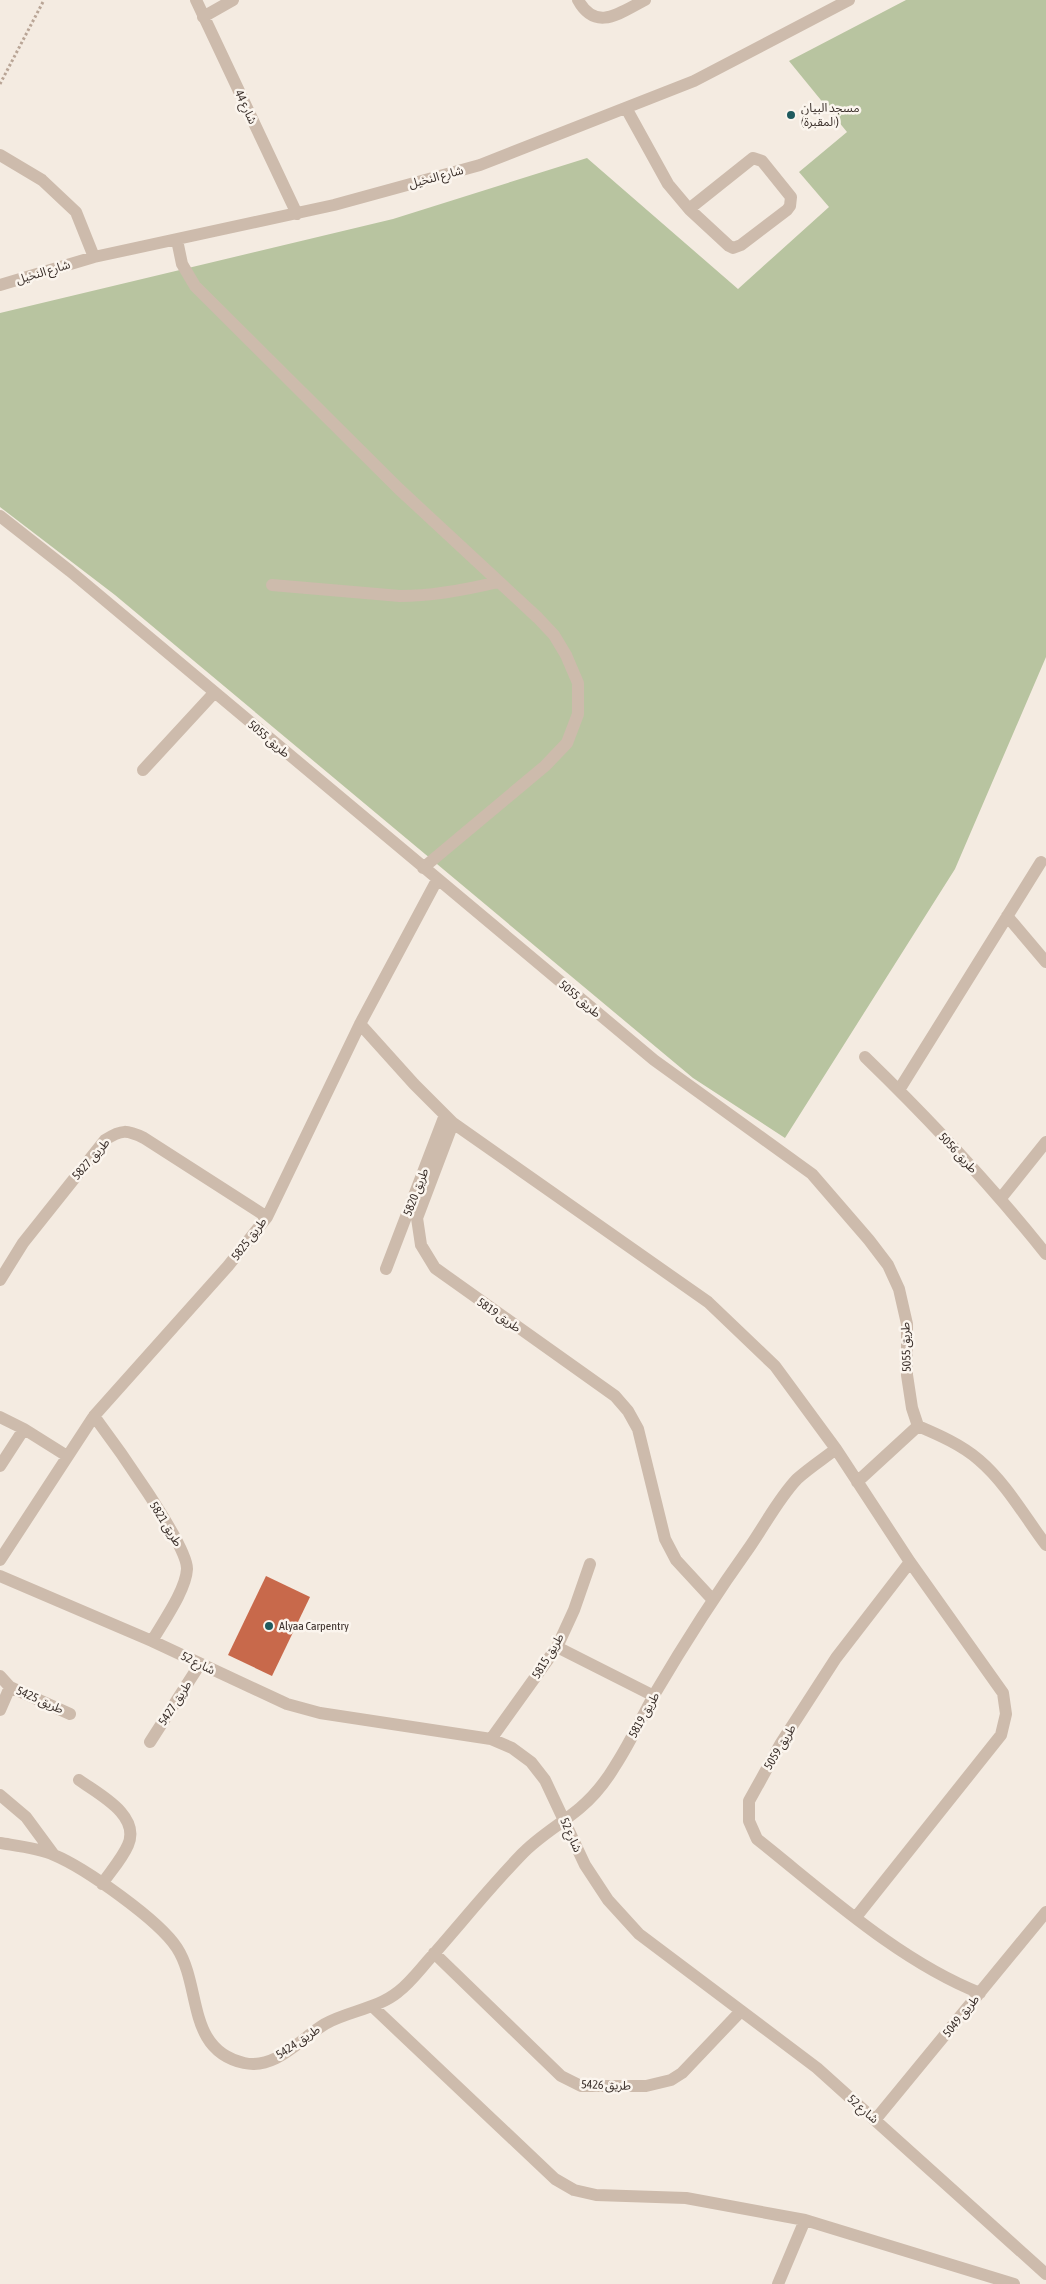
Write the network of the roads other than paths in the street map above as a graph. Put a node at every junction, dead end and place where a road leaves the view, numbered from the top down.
1 (196, 0) edge
2 (233, 0) edge
3 (578, 0) edge
4 (645, 0) edge
5 (848, 0) edge
6 (203, 17) junction
7 (626, 108) junction
8 (0, 155) edge
9 (689, 208) junction
10 (297, 214) junction
11 (177, 240) junction
12 (94, 257) junction
13 (0, 285) edge
14 (0, 516) edge
15 (498, 582) junction
16 (272, 585) dead end
17 (214, 693) junction
18 (143, 770) dead end
19 (1041, 862) dead end
20 (423, 868) junction
21 (437, 880) junction
22 (1007, 916) junction
23 (1046, 962) edge
24 (360, 1024) junction
25 (865, 1057) dead end
26 (899, 1090) junction
27 (449, 1119) junction
28 (1046, 1142) edge
29 (1001, 1198) junction
30 (266, 1217) junction
31 (1046, 1254) edge
32 (386, 1269) dead end
33 (0, 1280) edge
34 (94, 1416) junction
35 (0, 1418) edge
36 (918, 1426) junction
37 (24, 1429) junction
38 (836, 1449) junction
39 (67, 1456) junction
40 (0, 1466) edge
41 (857, 1482) junction
42 (1046, 1545) edge
43 (0, 1560) edge
44 (910, 1562) junction
45 (590, 1564) dead end
46 (0, 1576) edge
47 (712, 1599) junction
48 (152, 1641) junction
49 (557, 1647) junction
50 (200, 1664) junction
51 (0, 1676) edge
52 (10, 1686) junction
53 (654, 1696) junction
54 (0, 1710) edge
55 (70, 1714) dead end
56 (491, 1739) junction
57 (150, 1742) dead end
58 (79, 1780) dead end
59 (0, 1795) edge
60 (564, 1821) junction
61 (0, 1843) edge
62 (54, 1855) junction
63 (102, 1884) junction
64 (1046, 1912) edge
65 (856, 1916) junction
66 (434, 1953) junction
67 (980, 1993) junction
68 (372, 2006) junction
69 (741, 2011) junction
70 (875, 2120) junction
71 (805, 2220) junction
72 (1046, 2274) edge
73 (778, 2284) edge
74 (1014, 2284) edge

1 - 6 street, شارع 44
2 - 6 street
3 - 4 street
5 - 7 street, شارع النخيل
6 - 10 street, شارع 44
7 - 9 street
7 - 10 street, شارع النخيل
8 - 12 street
9 - 9 street
10 - 11 street, شارع النخيل
11 - 12 street, شارع النخيل
11 - 15 street
12 - 13 street, شارع النخيل
14 - 17 street, طريق 5055
15 - 16 street
15 - 20 street
17 - 18 street
17 - 20 street, طريق 5055
19 - 22 street
20 - 21 street, طريق 5055
21 - 24 street, طريق 5825
21 - 36 street, طريق 5055
22 - 23 street
22 - 26 street
24 - 27 street
24 - 30 street, طريق 5825
25 - 26 street, طريق 5056
26 - 29 street, طريق 5056
27 - 32 street, طريق 5820
27 - 38 street
27 - 47 street, طريق 5819
28 - 29 street
29 - 31 street, طريق 5056
30 - 33 street, طريق 5827
30 - 34 street, طريق 5825
34 - 39 street, طريق 5825
34 - 48 street, طريق 5821
35 - 37 street
36 - 41 street
36 - 42 street
37 - 39 street
37 - 40 street
38 - 41 street
38 - 47 street, طريق 5819
39 - 43 street, طريق 5825
41 - 44 street
44 - 65 street
44 - 65 street, طريق 5059
45 - 49 street, طريق 5815
46 - 48 street, شارع 52
47 - 53 street, طريق 5819
48 - 50 street, شارع 52
49 - 53 street
49 - 56 street, طريق 5815
50 - 56 street, شارع 52
50 - 57 street, طريق 5427
51 - 52 street, طريق 5425
52 - 54 street
52 - 55 street, طريق 5425
53 - 60 street, طريق 5819
56 - 60 street, شارع 52
58 - 63 street
59 - 62 street
60 - 66 street, طريق 5424
60 - 69 street, شارع 52
61 - 62 street, طريق 5424
62 - 63 street, طريق 5424
63 - 68 street, طريق 5424
64 - 67 street, طريق 5049
65 - 67 street, طريق 5059
66 - 68 street, طريق 5424
66 - 69 street, طريق 5426
67 - 70 street, طريق 5049
68 - 71 street
69 - 70 street, شارع 52
70 - 72 street, شارع 52
71 - 73 street
71 - 74 street

